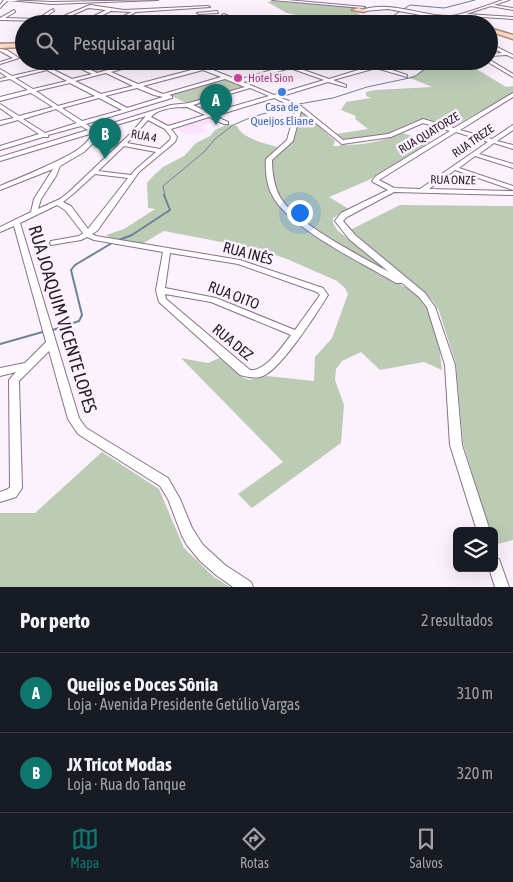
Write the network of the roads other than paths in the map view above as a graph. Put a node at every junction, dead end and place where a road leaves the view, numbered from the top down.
1 (8, 0) edge
2 (107, 0) edge
3 (145, 0) edge
4 (274, 0) edge
5 (390, 0) edge
6 (424, 0) edge
7 (447, 0) edge
8 (494, 0) edge
9 (507, 0) edge
10 (27, 1) edge
11 (85, 1) edge
12 (126, 1) edge
13 (200, 1) edge
14 (48, 2) edge
15 (100, 2) junction
16 (155, 2) edge
17 (441, 2) junction
18 (501, 2) junction
19 (69, 3) edge
20 (513, 4) edge
21 (490, 5) junction
22 (433, 6) dead end
23 (0, 7) edge
24 (208, 7) junction
25 (87, 8) junction
26 (388, 8) junction
27 (481, 8) junction
28 (54, 10) dead end
29 (110, 10) junction
30 (138, 10) junction
31 (362, 11) edge
32 (512, 11) edge
33 (12, 12) junction
34 (217, 12) junction
35 (409, 12) joint
36 (0, 13) edge
37 (461, 14) joint
38 (46, 15) joint
39 (70, 15) edge
40 (99, 15) edge
41 (128, 15) edge
42 (161, 15) dead end
43 (224, 15) edge
44 (391, 15) edge
45 (426, 15) edge
46 (474, 15) edge
47 (498, 17) edge
48 (513, 18) edge
49 (1, 20) edge
50 (15, 20) edge
51 (15, 21) edge
52 (498, 33) edge
53 (498, 33) edge
54 (513, 37) edge
55 (15, 46) edge
56 (0, 48) edge
57 (498, 49) edge
58 (498, 54) edge
59 (507, 54) junction
60 (15, 57) edge
61 (513, 58) edge
62 (15, 59) edge
63 (0, 63) edge
64 (498, 67) edge
65 (0, 70) edge
66 (44, 70) edge
67 (50, 70) edge
68 (87, 70) edge
69 (116, 70) edge
70 (195, 70) edge
71 (208, 70) edge
72 (280, 70) edge
73 (299, 70) edge
74 (367, 70) edge
75 (386, 70) edge
76 (109, 72) junction
77 (97, 74) junction
78 (405, 76) dead end
79 (513, 76) edge
80 (225, 77) junction
81 (12, 78) junction
82 (0, 80) edge
83 (71, 81) junction
84 (330, 81) junction
85 (238, 82) junction
86 (139, 85) junction
87 (344, 86) dead end
88 (249, 87) junction
89 (32, 91) junction
90 (513, 95) edge
91 (100, 96) junction
92 (168, 96) junction
93 (276, 97) junction
94 (0, 99) edge
95 (188, 105) junction
96 (0, 106) edge
97 (58, 107) junction
98 (299, 107) junction
99 (127, 110) junction
100 (152, 112) junction
101 (209, 116) junction
102 (18, 118) junction
103 (146, 121) junction
104 (0, 123) edge
105 (226, 123) dead end
106 (83, 124) junction
107 (513, 127) edge
108 (167, 128) junction
109 (93, 130) junction
110 (455, 130) junction
111 (44, 135) junction
112 (493, 140) junction
113 (55, 142) junction
114 (123, 144) junction
115 (513, 147) edge
116 (0, 148) edge
117 (161, 151) junction
118 (474, 154) junction
119 (0, 159) edge
120 (58, 163) junction
121 (513, 166) edge
122 (454, 168) junction
123 (94, 172) junction
124 (132, 177) junction
125 (0, 188) edge
126 (508, 189) edge
127 (393, 190) junction
128 (421, 191) junction
129 (513, 193) edge
130 (56, 202) junction
131 (34, 212) junction
132 (0, 220) edge
133 (12, 224) junction
134 (0, 230) edge
135 (85, 231) junction
136 (54, 243) dead end
137 (166, 250) junction
138 (160, 290) junction
139 (320, 290) joint
140 (422, 295) junction
141 (50, 334) junction
142 (296, 334) junction
143 (27, 366) junction
144 (0, 372) edge
145 (0, 376) edge
146 (14, 380) junction
147 (0, 497) edge
148 (483, 527) edge
149 (497, 572) edge
150 (246, 587) edge
151 (502, 587) edge

1 - 10 street
1 - 23 street
2 - 15 street
3 - 12 street
3 - 16 street
4 - 31 street
5 - 26 street
6 - 17 street
7 - 17 street
8 - 18 street
9 - 18 street
10 - 14 street
11 - 15 street
11 - 19 street
12 - 15 street
12 - 29 street
13 - 24 street
14 - 19 street
15 - 25 street
16 - 30 street
17 - 22 street
18 - 20 street
18 - 21 street
19 - 25 street
21 - 27 street
21 - 32 street
24 - 30 street
24 - 34 street
25 - 29 street
25 - 39 street
26 - 31 street
26 - 35 street
27 - 32 street
27 - 37 street
28 - 38 street
29 - 30 street
29 - 40 street
30 - 41 street
31 - 44 main road
33 - 36 street
33 - 38 street
33 - 49 street
34 - 42 street
34 - 43 street
35 - 45 street
37 - 46 street
47 - 48 street
49 - 50 street
49 - 51 street
52 - 54 main road
53 - 54 main road
55 - 56 main road
56 - 60 street
57 - 59 street
58 - 59 street
59 - 61 street
62 - 63 street
64 - 79 street
65 - 81 street
66 - 81 street
67 - 83 street
68 - 77 street
69 - 76 street
70 - 86 street
71 - 80 street
72 - 85 street
73 - 84 street
74 - 84 street
75 - 78 street
76 - 77 street
76 - 86 street
77 - 83 street
80 - 85 street
80 - 92 street
81 - 82 street
81 - 89 street
83 - 89 street
83 - 91 street
84 - 87 street
84 - 93 street
85 - 88 street
86 - 91 street
86 - 92 street
88 - 93 street
88 - 95 street
89 - 94 street
89 - 97 street
90 - 110 street, RUA QUATORZE
91 - 97 street
91 - 99 street
92 - 95 street
92 - 99 street
93 - 98 street
93 - 101 street
95 - 100 street
95 - 101 street
96 - 102 street
97 - 102 street
97 - 106 street
98 - 110 street
98 - 140 street
99 - 106 street
100 - 103 street
100 - 109 street
101 - 105 street
101 - 108 street
102 - 104 street
102 - 111 street
103 - 108 street
103 - 114 street
106 - 109 street
106 - 111 street
107 - 112 street, RUA TREZE
108 - 117 street
109 - 113 street
109 - 120 street
110 - 112 street
110 - 127 street, RUA QUATORZE
111 - 113 street
111 - 116 street
112 - 115 street
112 - 118 street, RUA TREZE
113 - 119 street
114 - 117 street, RUA 4
114 - 123 street
117 - 124 street
118 - 121 street
118 - 122 street, RUA TREZE
120 - 125 street
120 - 131 street
122 - 126 street
122 - 128 street, RUA TREZE
123 - 124 street
123 - 130 street
124 - 135 street
126 - 128 street, RUA ONZE
126 - 129 street, RUA ONZE
127 - 128 street, RUA ONZE
127 - 140 street
130 - 131 street
130 - 135 street
131 - 133 street
132 - 133 street, RUA JOAQUIM VICENTE LOPES
133 - 134 street
133 - 141 street, RUA JOAQUIM VICENTE LOPES
135 - 136 street
135 - 137 street, RUA INÊS
137 - 138 street
137 - 139 street, RUA INÊS
138 - 142 street, RUA OITO
138 - 142 street, RUA DEZ
139 - 142 street, RUA DEZ
140 - 148 street
141 - 143 street
141 - 150 street, RUA JOAQUIM VICENTE LOPES
143 - 144 street
143 - 146 street
145 - 146 street
146 - 147 street
149 - 151 street

